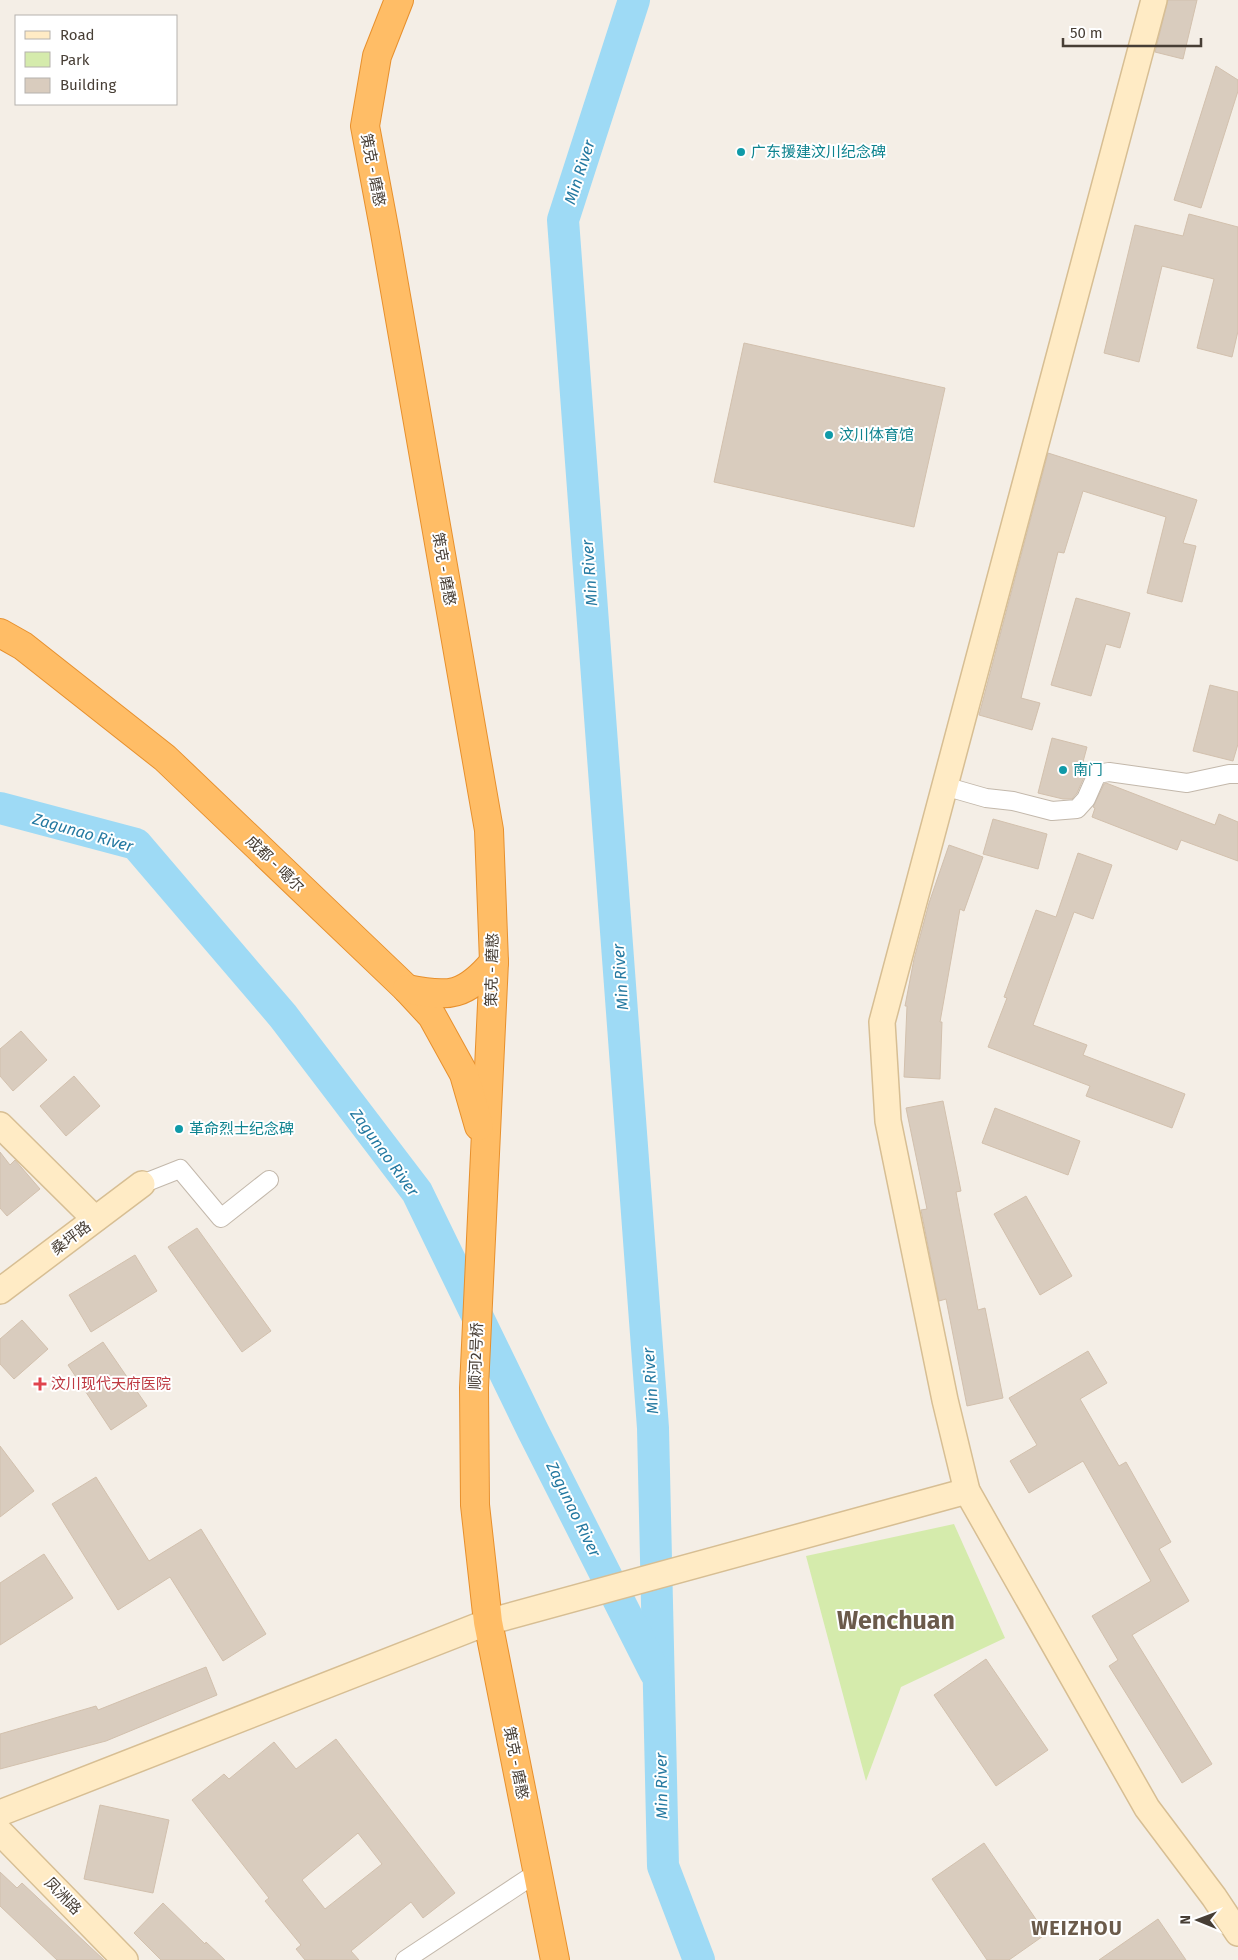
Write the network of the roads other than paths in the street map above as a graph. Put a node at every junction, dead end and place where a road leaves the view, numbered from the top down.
1 (399, 0) edge
2 (1154, 0) edge
3 (0, 633) edge
4 (1238, 774) edge
5 (944, 786) junction
6 (494, 962) junction
7 (414, 997) junction
8 (0, 1125) edge
9 (485, 1146) junction
10 (269, 1180) dead end
11 (142, 1184) joint
12 (95, 1220) junction
13 (0, 1292) edge
14 (967, 1491) junction
15 (482, 1566) joint
16 (488, 1622) junction
17 (0, 1813) edge
18 (0, 1832) edge
19 (538, 1872) junction
20 (1238, 1933) edge
21 (125, 1960) edge
22 (406, 1960) edge
23 (555, 1960) edge

1 - 6 highway, 策克 - 磨憨
2 - 5 street
3 - 7 highway, 成都 - 噶尔
4 - 5 street
5 - 14 street
6 - 7 highway
6 - 9 highway, 策克 - 磨憨
7 - 9 highway, 成都 - 噶尔
8 - 12 street
9 - 15 highway, 顺河2号桥
10 - 11 street
11 - 12 street, 桑坪路
12 - 13 street, 桑坪路
14 - 16 street
14 - 20 street
15 - 16 highway, 策克 - 磨憨
16 - 17 street
16 - 19 highway, 策克 - 磨憨
18 - 21 street, 凤洲路
19 - 22 street
19 - 23 highway, 策克 - 磨憨

